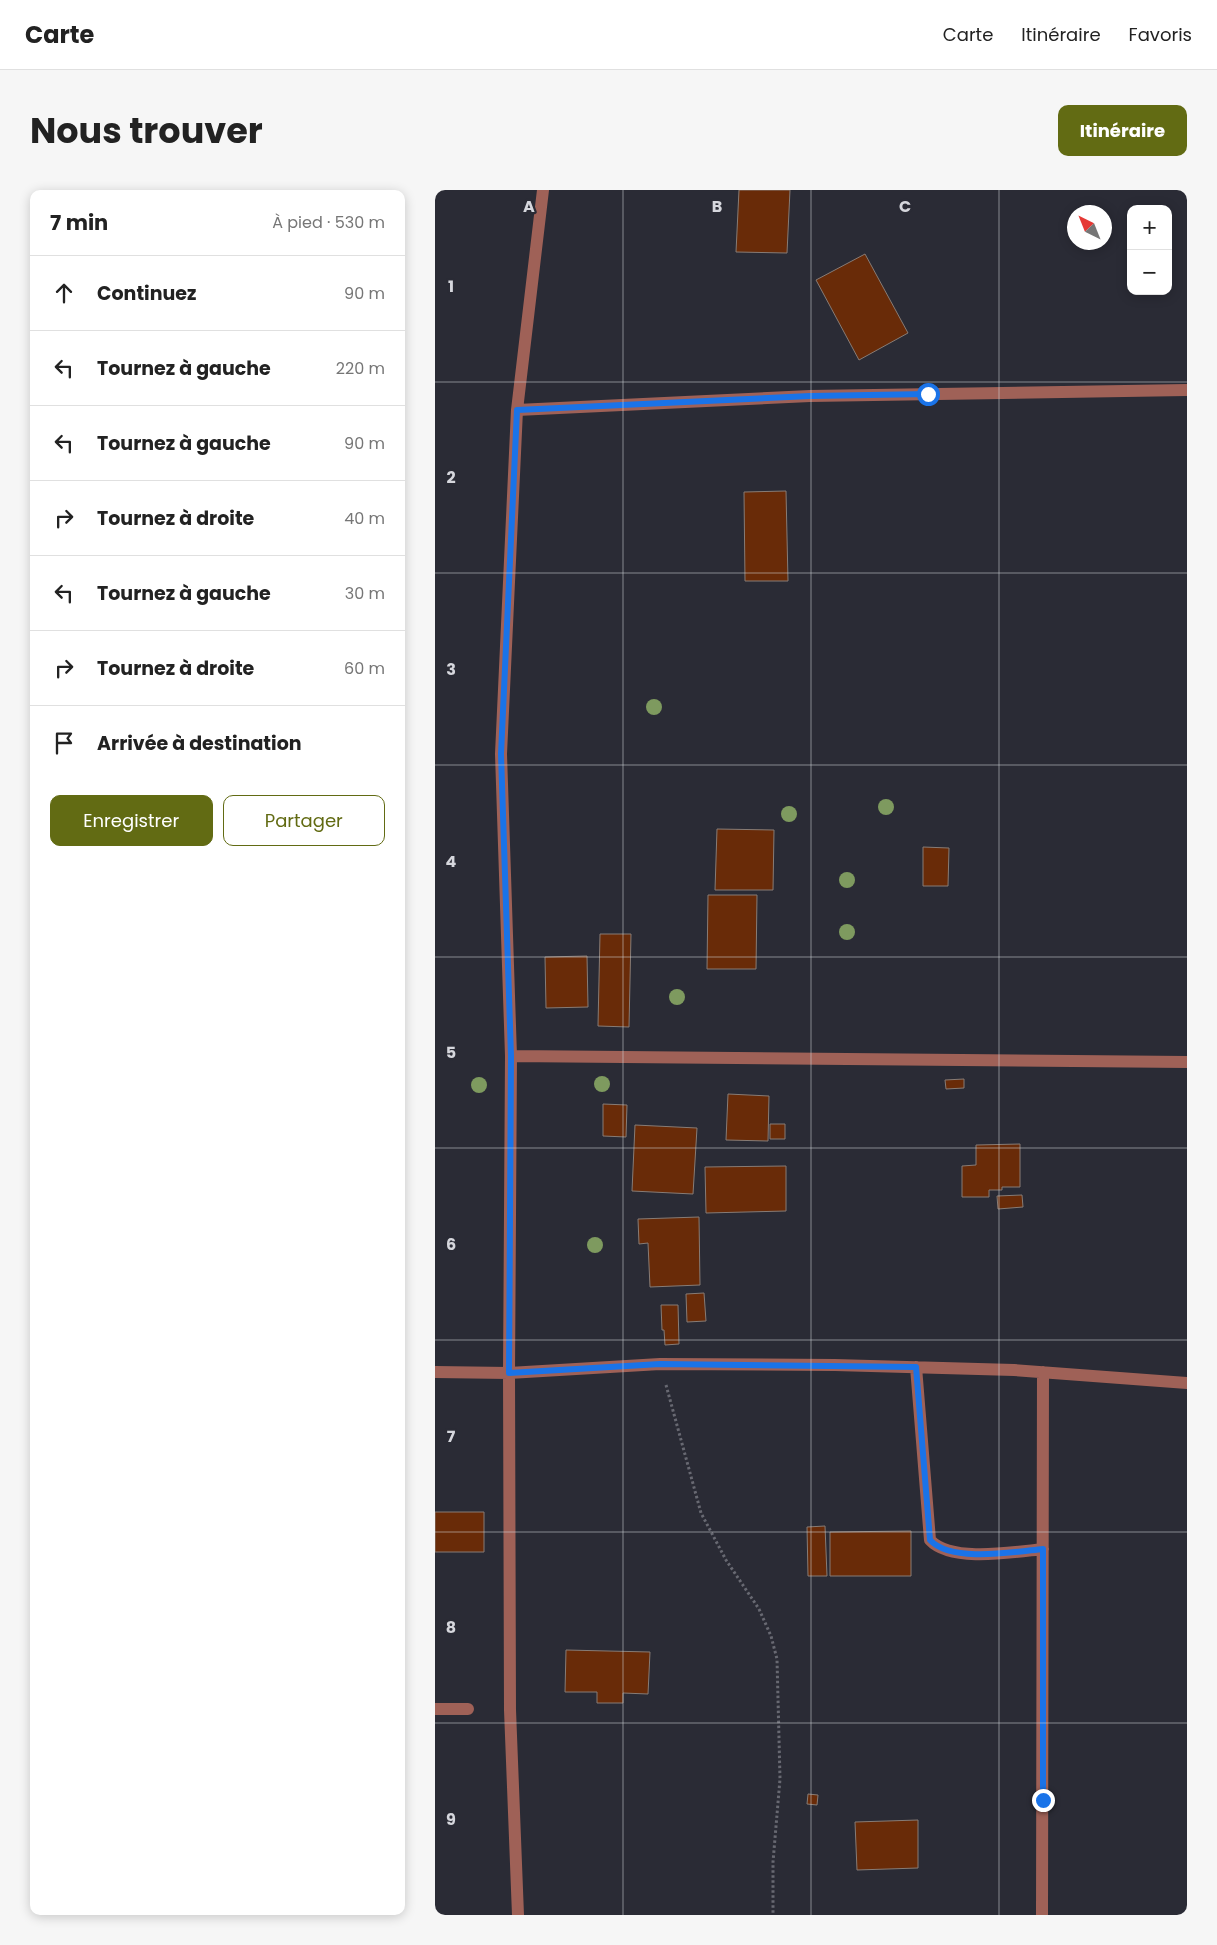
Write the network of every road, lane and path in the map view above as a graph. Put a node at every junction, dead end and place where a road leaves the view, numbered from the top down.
1 (543, 190) edge
2 (1187, 390) edge
3 (517, 410) junction
4 (511, 1056) junction
5 (1187, 1062) edge
6 (660, 1364) junction
7 (916, 1367) junction
8 (435, 1372) edge
9 (1043, 1372) junction
10 (509, 1373) junction
11 (1187, 1383) edge
12 (1043, 1549) junction
13 (468, 1708) dead end
14 (435, 1709) edge
15 (518, 1915) edge
16 (773, 1915) edge
17 (1043, 1915) edge

1 - 3 street
2 - 3 street
3 - 4 street
4 - 5 street
4 - 10 street
6 - 7 street
6 - 10 street
6 - 16 path
7 - 9 street
7 - 12 street
8 - 10 street
9 - 11 street
9 - 12 street
10 - 15 street
12 - 17 street
13 - 14 street

